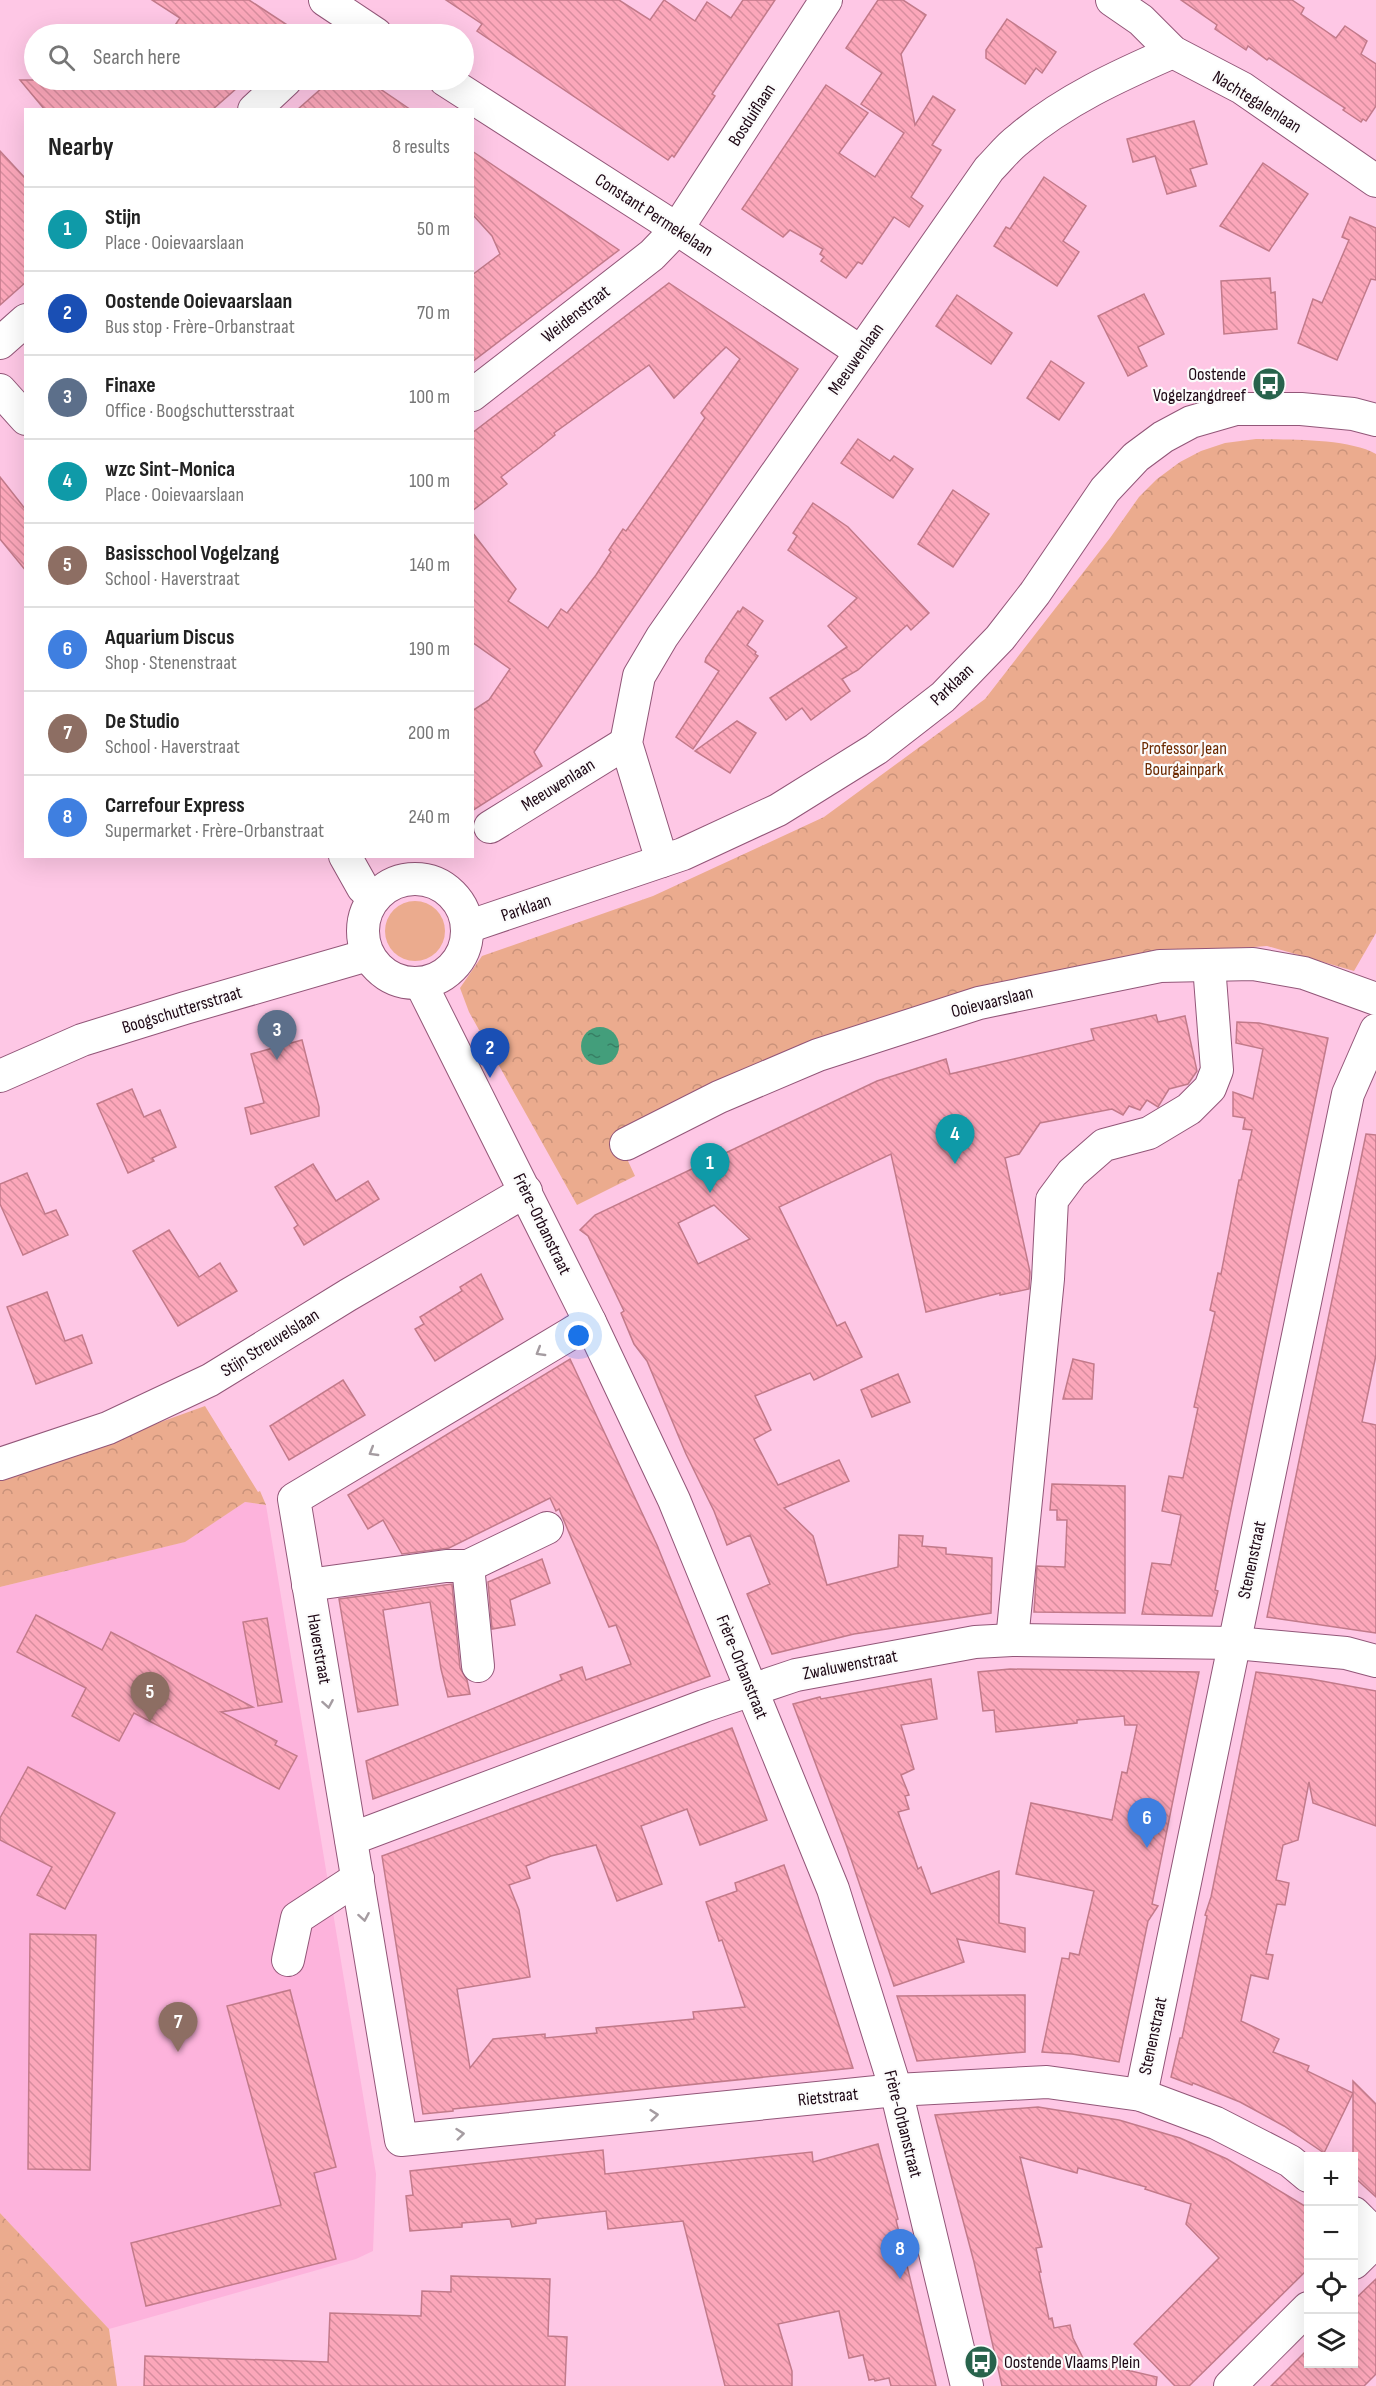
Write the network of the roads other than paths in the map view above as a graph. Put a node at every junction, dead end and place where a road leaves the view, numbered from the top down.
1 (325, 0) edge
2 (826, 0) edge
3 (1112, 0) edge
4 (349, 24) edge
5 (1173, 52) junction
6 (275, 90) edge
7 (462, 90) edge
8 (256, 108) edge
9 (1376, 181) edge
10 (677, 229) junction
11 (24, 322) edge
12 (0, 343) edge
13 (861, 352) junction
14 (0, 390) edge
15 (474, 393) edge
16 (24, 417) edge
17 (1376, 420) edge
18 (626, 743) junction
19 (490, 827) dead end
20 (346, 858) edge
21 (662, 861) junction
22 (375, 897) junction
23 (467, 927) junction
24 (368, 955) junction
25 (1209, 965) junction
26 (421, 984) junction
27 (1376, 999) edge
28 (1376, 1030) edge
29 (0, 1076) edge
30 (626, 1144) dead end
31 (526, 1191) junction
32 (590, 1322) junction
33 (0, 1464) edge
34 (547, 1528) dead end
35 (468, 1566) junction
36 (308, 1585) junction
37 (1012, 1640) junction
38 (1235, 1643) junction
39 (1376, 1661) edge
40 (478, 1666) dead end
41 (752, 1690) junction
42 (351, 1839) junction
43 (358, 1878) junction
44 (288, 1960) dead end
45 (896, 2090) junction
46 (1141, 2095) junction
47 (401, 2140) joint
48 (1304, 2173) edge
49 (1358, 2218) edge
50 (1376, 2235) edge
51 (1376, 2241) edge
52 (1356, 2260) edge
53 (1304, 2312) edge
54 (967, 2386) edge
55 (1230, 2386) edge

1 - 4 street
2 - 10 street, Bosduiflaan
3 - 5 street, Nachtegalenlaan
5 - 9 street, Nachtegalenlaan
5 - 13 street, Meeuwenlaan
6 - 8 street
7 - 10 street, Constant Permekelaan
10 - 13 street, Constant Permekelaan
10 - 15 street, Weidenstraat
11 - 12 street
13 - 18 street, Meeuwenlaan
14 - 16 street
17 - 21 street, Parklaan
18 - 19 street, Meeuwenlaan
18 - 21 street, Meeuwenlaan
20 - 22 street
21 - 23 street, Parklaan
22 - 23 street
22 - 24 street
23 - 26 street
24 - 26 street
24 - 29 street, Boogschuttersstraat
25 - 27 street, Ooievaarslaan
25 - 30 street, Ooievaarslaan
25 - 37 street
26 - 31 street, Frère-Orbanstraat
28 - 38 street, Stenenstraat
31 - 32 street, Frère-Orbanstraat
31 - 33 street, Stijn Streuvelslaan
32 -> 36 street, Haverstraat
32 - 41 street, Frère-Orbanstraat
34 - 35 street
35 - 36 street
35 - 40 street
36 -> 42 street, Haverstraat
37 - 38 street, Zwaluwenstraat
37 - 41 street, Zwaluwenstraat
38 - 39 street, Zwaluwenstraat
38 - 46 street, Stenenstraat
41 - 42 street, Zwaluwenstraat
41 - 45 street, Frère-Orbanstraat
42 - 43 street, Haverstraat
43 - 44 street
43 -> 47 street, Haverstraat
45 - 46 street, Rietstraat
47 -> 45 street, Rietstraat
45 - 54 street, Frère-Orbanstraat
46 - 48 street, Rietstraat
49 - 50 street
51 - 52 street
53 - 55 street

